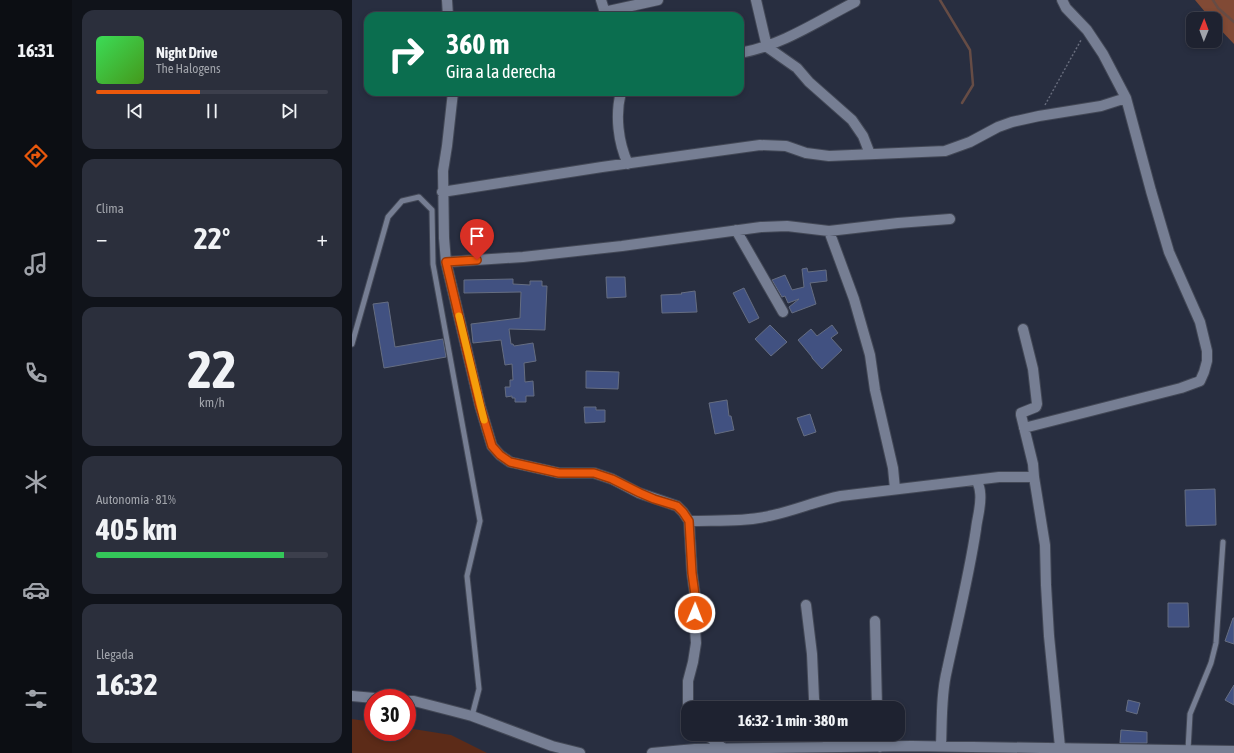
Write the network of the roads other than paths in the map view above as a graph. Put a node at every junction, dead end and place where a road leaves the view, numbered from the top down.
1 (447, 0) edge
2 (601, 0) edge
3 (658, 0) edge
4 (756, 0) edge
5 (1062, 0) edge
6 (854, 2) dead end
7 (448, 12) edge
8 (604, 12) edge
9 (613, 12) edge
10 (767, 47) junction
11 (744, 52) edge
12 (452, 96) edge
13 (620, 96) edge
14 (1126, 98) junction
15 (870, 154) junction
16 (628, 164) junction
17 (442, 192) junction
18 (950, 219) dead end
19 (736, 230) junction
20 (828, 231) junction
21 (446, 262) junction
22 (783, 312) dead end
23 (1023, 329) dead end
24 (352, 344) edge
25 (1024, 428) junction
26 (1034, 477) junction
27 (977, 481) junction
28 (895, 489) junction
29 (689, 521) junction
30 (1223, 542) dead end
31 (806, 605) dead end
32 (875, 621) dead end
33 (352, 696) edge
34 (364, 697) edge
35 (688, 701) edge
36 (814, 701) edge
37 (877, 701) edge
38 (416, 702) edge
39 (472, 716) junction
40 (713, 741) edge
41 (828, 741) edge
42 (879, 741) edge
43 (941, 746) junction
44 (830, 747) junction
45 (880, 747) junction
46 (1060, 747) junction
47 (553, 750) edge
48 (1188, 750) junction
49 (724, 751) edge
50 (1234, 751) edge
51 (580, 753) edge
52 (652, 753) edge

1 - 7 street
2 - 8 street
3 - 9 street
4 - 10 street
5 - 14 street
6 - 10 street
10 - 11 street
10 - 15 street
12 - 17 street
13 - 16 street
14 - 15 street
14 - 25 street
15 - 16 street
16 - 17 street
17 - 21 street
18 - 20 street
19 - 20 street
19 - 21 street
19 - 22 street
20 - 28 street
21 - 29 street
23 - 25 street
24 - 39 lane
25 - 26 street
26 - 27 street
26 - 46 street
27 - 28 street
27 - 43 street
28 - 29 street
29 - 35 street
30 - 48 lane
31 - 36 street
32 - 37 street
33 - 34 street
38 - 39 street
39 - 47 street
40 - 49 street
41 - 44 street
42 - 45 street
43 - 45 street
43 - 46 street
44 - 45 street
44 - 49 street
46 - 48 street
47 - 51 street
48 - 50 street
49 - 52 street

